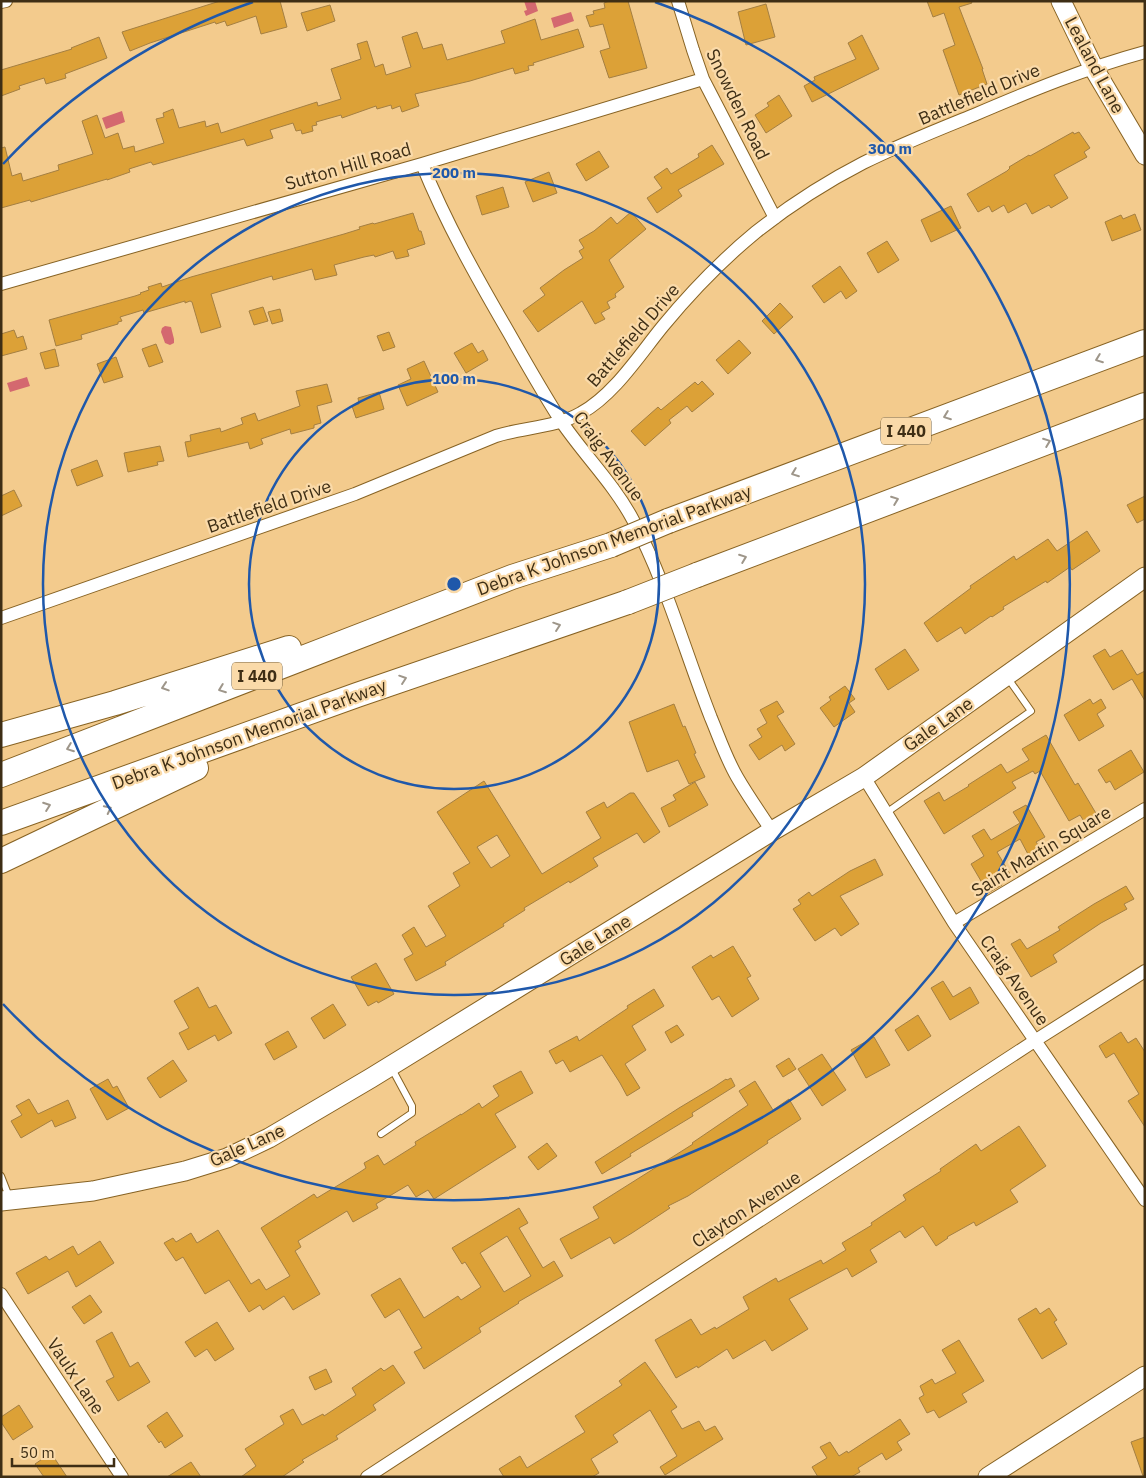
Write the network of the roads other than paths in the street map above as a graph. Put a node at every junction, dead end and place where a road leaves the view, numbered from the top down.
1 (6, 1) edge
2 (678, 1) edge
3 (1061, 1) edge
4 (1, 2) edge
5 (1145, 52) edge
6 (1093, 67) junction
7 (703, 79) junction
8 (1145, 155) edge
9 (422, 164) junction
10 (775, 218) junction
11 (1, 284) edge
12 (1145, 342) edge
13 (1145, 405) edge
14 (562, 422) junction
15 (512, 577) junction
16 (1145, 577) edge
17 (1, 618) edge
18 (1006, 676) junction
19 (357, 695) junction
20 (1, 735) edge
21 (1, 775) edge
22 (864, 777) junction
23 (1145, 809) edge
24 (886, 813) junction
25 (1, 823) edge
26 (772, 831) junction
27 (1, 862) edge
28 (954, 923) junction
29 (1145, 971) edge
30 (1036, 1040) junction
31 (391, 1066) junction
32 (381, 1134) dead end
33 (1, 1176) edge
34 (6, 1200) edge
35 (1145, 1200) edge
36 (1, 1294) edge
37 (1145, 1376) edge
38 (122, 1477) edge
39 (367, 1477) edge
40 (988, 1477) edge

1 - 4 street
2 - 7 street, Snowden Road
3 - 6 street, Lealand Lane
5 - 6 street, Battlefield Drive
6 - 8 street, Lealand Lane
6 - 10 street, Battlefield Drive
7 - 9 street, Sutton Hill Road
7 - 10 street, Snowden Road
9 - 11 street, Sutton Hill Road
9 - 14 street, Craig Avenue
10 - 14 street, Battlefield Drive
12 -> 15 highway, Debra K Johnson Memorial Parkway / I 440, bridge
19 -> 13 highway, Debra K Johnson Memorial Parkway, bridge
14 - 17 street, Battlefield Drive
14 - 26 street, Craig Avenue
15 -> 20 highway
15 -> 21 highway, Debra K Johnson Memorial Parkway / I 440
16 - 18 street, Gale Lane
18 - 22 street, Gale Lane
18 - 24 lane
25 -> 19 highway, Debra K Johnson Memorial Parkway
27 -> 19 highway
22 - 24 street, Craig Avenue
22 - 26 street, Gale Lane
23 - 28 street, Saint Martin Square
24 - 28 street, Craig Avenue
26 - 31 street, Gale Lane
28 - 30 street, Craig Avenue
29 - 30 street, Clayton Avenue
30 - 35 street, Craig Avenue
30 - 39 street, Clayton Avenue
31 - 32 lane
31 - 34 street, Gale Lane
33 - 34 lane
36 - 38 street, Vaulx Lane
37 - 40 street

